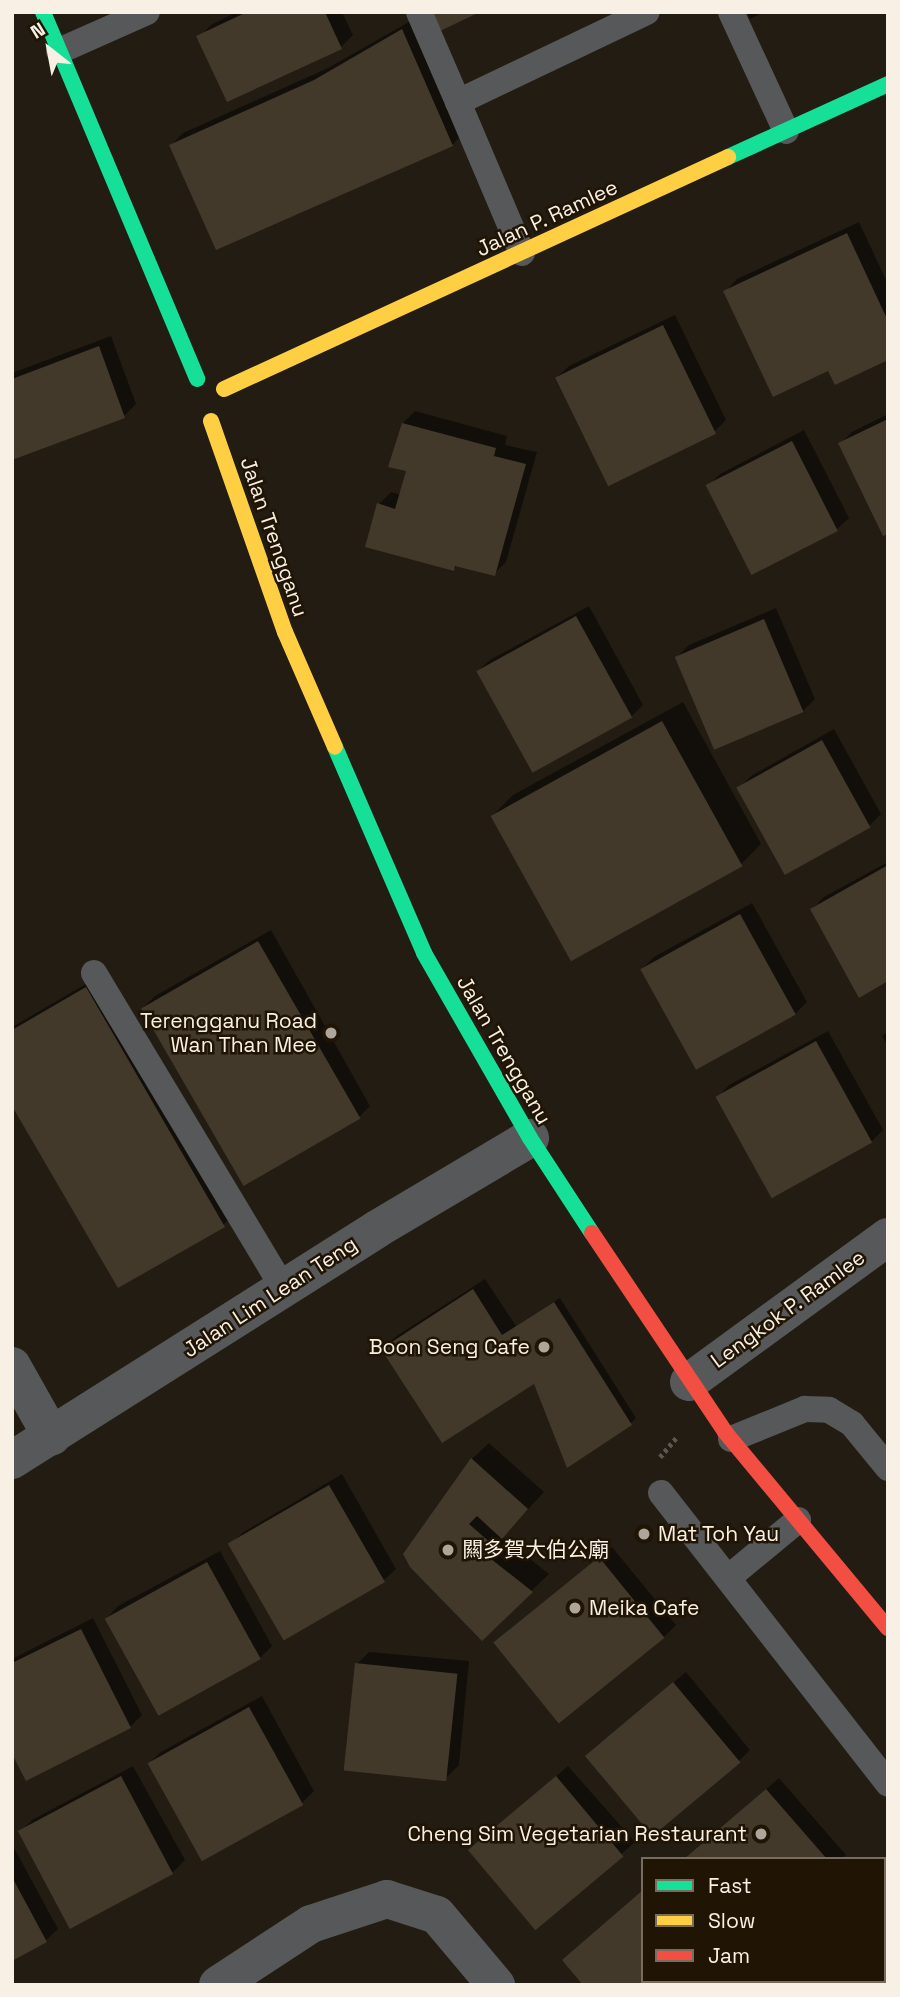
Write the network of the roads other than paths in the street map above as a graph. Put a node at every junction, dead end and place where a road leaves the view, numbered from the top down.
1 (43, 12) edge
2 (147, 12) edge
3 (419, 12) edge
4 (647, 12) edge
5 (731, 12) edge
6 (59, 51) junction
7 (888, 84) edge
8 (458, 102) junction
9 (786, 131) junction
10 (522, 253) junction
11 (224, 389) junction
12 (94, 972) dead end
13 (530, 1138) junction
14 (888, 1237) edge
15 (285, 1289) junction
16 (12, 1366) edge
17 (698, 1394) junction
18 (52, 1437) junction
19 (731, 1439) junction
20 (12, 1460) edge
21 (888, 1468) edge
22 (661, 1493) road end
23 (798, 1520) junction
24 (728, 1578) junction
25 (888, 1628) edge
26 (888, 1784) edge
27 (218, 1985) edge
28 (496, 1985) edge

1 - 6 main road
2 - 6 lane
3 - 8 lane
4 - 8 lane
5 - 9 lane
6 - 11 main road
7 - 9 main road, Jalan P. Ramlee
8 - 10 lane
9 - 10 main road, Jalan P. Ramlee
10 - 11 main road, Jalan P. Ramlee
11 - 13 main road, Jalan Trengganu
12 - 15 lane
13 - 15 street, Jalan Lim Lean Teng
13 - 17 main road, Jalan Trengganu
14 - 17 street, Lengkok P. Ramlee
15 - 18 street, Jalan Lim Lean Teng
16 - 18 street
17 - 19 main road, Jalan Trengganu
18 - 20 street, Jalan Lim Lean Teng
19 - 21 lane
19 - 23 main road, Jalan Trengganu
22 - 24 lane
23 - 24 lane
23 - 25 main road, Jalan Trengganu
24 - 26 lane
27 - 28 street

